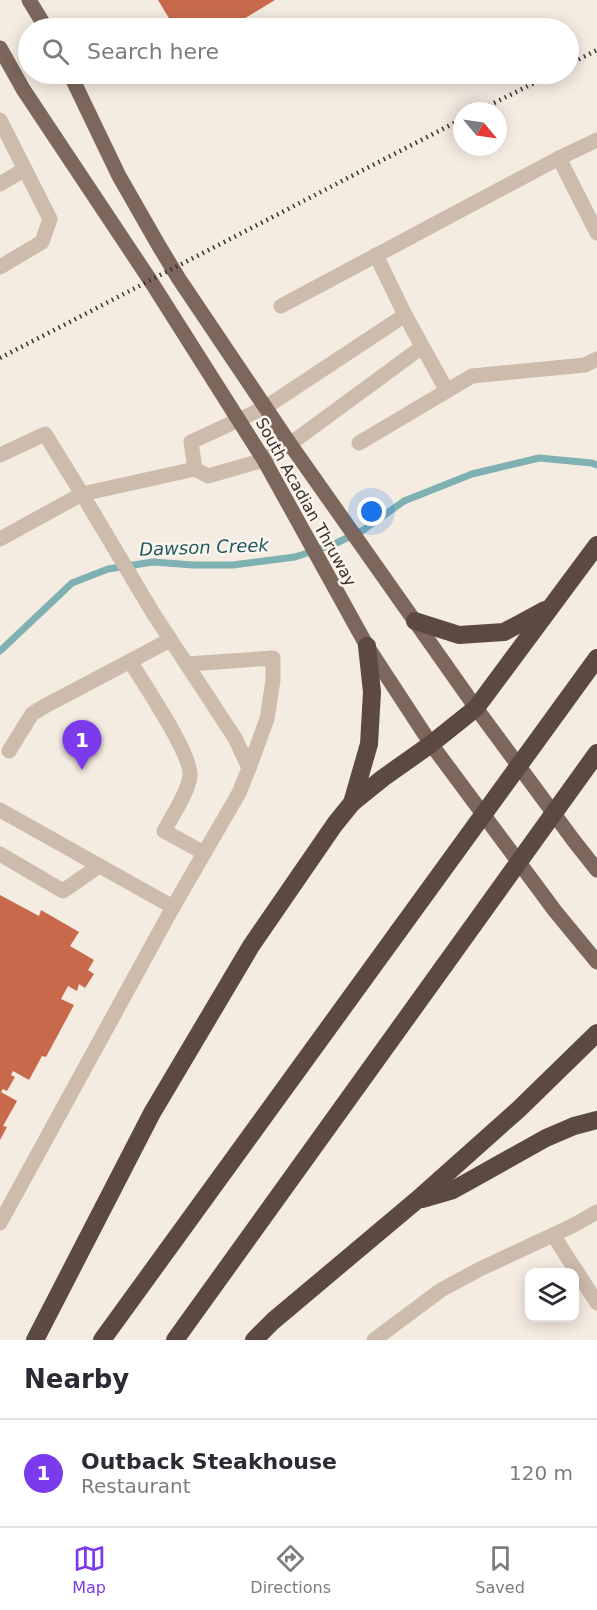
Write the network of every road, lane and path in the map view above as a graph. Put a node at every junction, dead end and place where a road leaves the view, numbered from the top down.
1 (30, 0) edge
2 (40, 18) edge
3 (0, 48) edge
4 (18, 79) edge
5 (21, 84) edge
6 (75, 84) edge
7 (0, 120) edge
8 (597, 140) edge
9 (559, 158) junction
10 (25, 169) junction
11 (0, 184) edge
12 (597, 233) edge
13 (376, 255) junction
14 (0, 267) edge
15 (281, 306) dead end
16 (405, 315) junction
17 (422, 347) junction
18 (597, 359) edge
19 (447, 391) junction
20 (266, 407) junction
21 (239, 420) junction
22 (359, 443) dead end
23 (290, 444) junction
24 (0, 455) edge
25 (264, 460) junction
26 (195, 469) junction
27 (82, 494) junction
28 (0, 539) edge
29 (597, 545) edge
30 (549, 608) junction
31 (416, 621) junction
32 (170, 640) junction
33 (367, 646) junction
34 (597, 658) edge
35 (130, 661) junction
36 (187, 664) junction
37 (476, 708) junction
38 (431, 744) junction
39 (9, 751) dead end
40 (597, 753) edge
41 (249, 768) junction
42 (352, 802) junction
43 (0, 810) edge
44 (204, 853) junction
45 (0, 854) edge
46 (99, 866) junction
47 (597, 870) edge
48 (173, 907) junction
49 (597, 962) edge
50 (597, 1033) edge
51 (597, 1120) edge
52 (417, 1200) junction
53 (597, 1212) edge
54 (0, 1223) edge
55 (553, 1235) junction
56 (597, 1303) edge
57 (34, 1340) edge
58 (102, 1340) edge
59 (175, 1340) edge
60 (254, 1340) edge
61 (374, 1340) edge

1 - 2 main road
3 - 4 main road, South Acadian Thruway
5 - 21 main road, South Acadian Thruway
6 - 20 main road, South Acadian Thruway
7 - 10 lane
8 - 9 lane
9 - 12 lane
9 - 13 lane
10 - 11 lane
10 - 14 lane
13 - 15 lane
13 - 16 lane
16 - 17 lane
16 - 20 lane
17 - 19 lane
17 - 23 lane
18 - 19 lane
19 - 22 lane
20 - 21 lane
20 - 23 main road, South Acadian Thruway
21 - 25 main road, South Acadian Thruway
21 - 26 lane
23 - 25 lane
23 - 31 main road, South Acadian Thruway
24 - 27 lane
25 - 26 lane
25 - 33 main road, South Acadian Thruway
26 - 27 lane
27 - 28 lane
27 - 32 lane
29 - 30 highway
30 - 31 highway
30 - 37 highway
31 - 37 main road, South Acadian Thruway
32 - 35 lane
32 - 36 lane
33 - 38 main road, South Acadian Thruway
33 - 42 highway
34 - 58 highway, bridge
35 - 39 lane
35 - 44 lane
36 - 41 lane
36 - 41 lane
37 - 38 highway
37 - 47 main road, South Acadian Thruway
38 - 42 highway
38 - 49 main road, South Acadian Thruway
40 - 59 highway, bridge
41 - 44 lane
42 - 57 highway
43 - 46 lane
44 - 48 lane
45 - 46 lane
46 - 48 lane
48 - 54 lane
50 - 52 highway
51 - 52 highway
52 - 60 highway
53 - 55 lane
55 - 56 lane
55 - 61 lane

